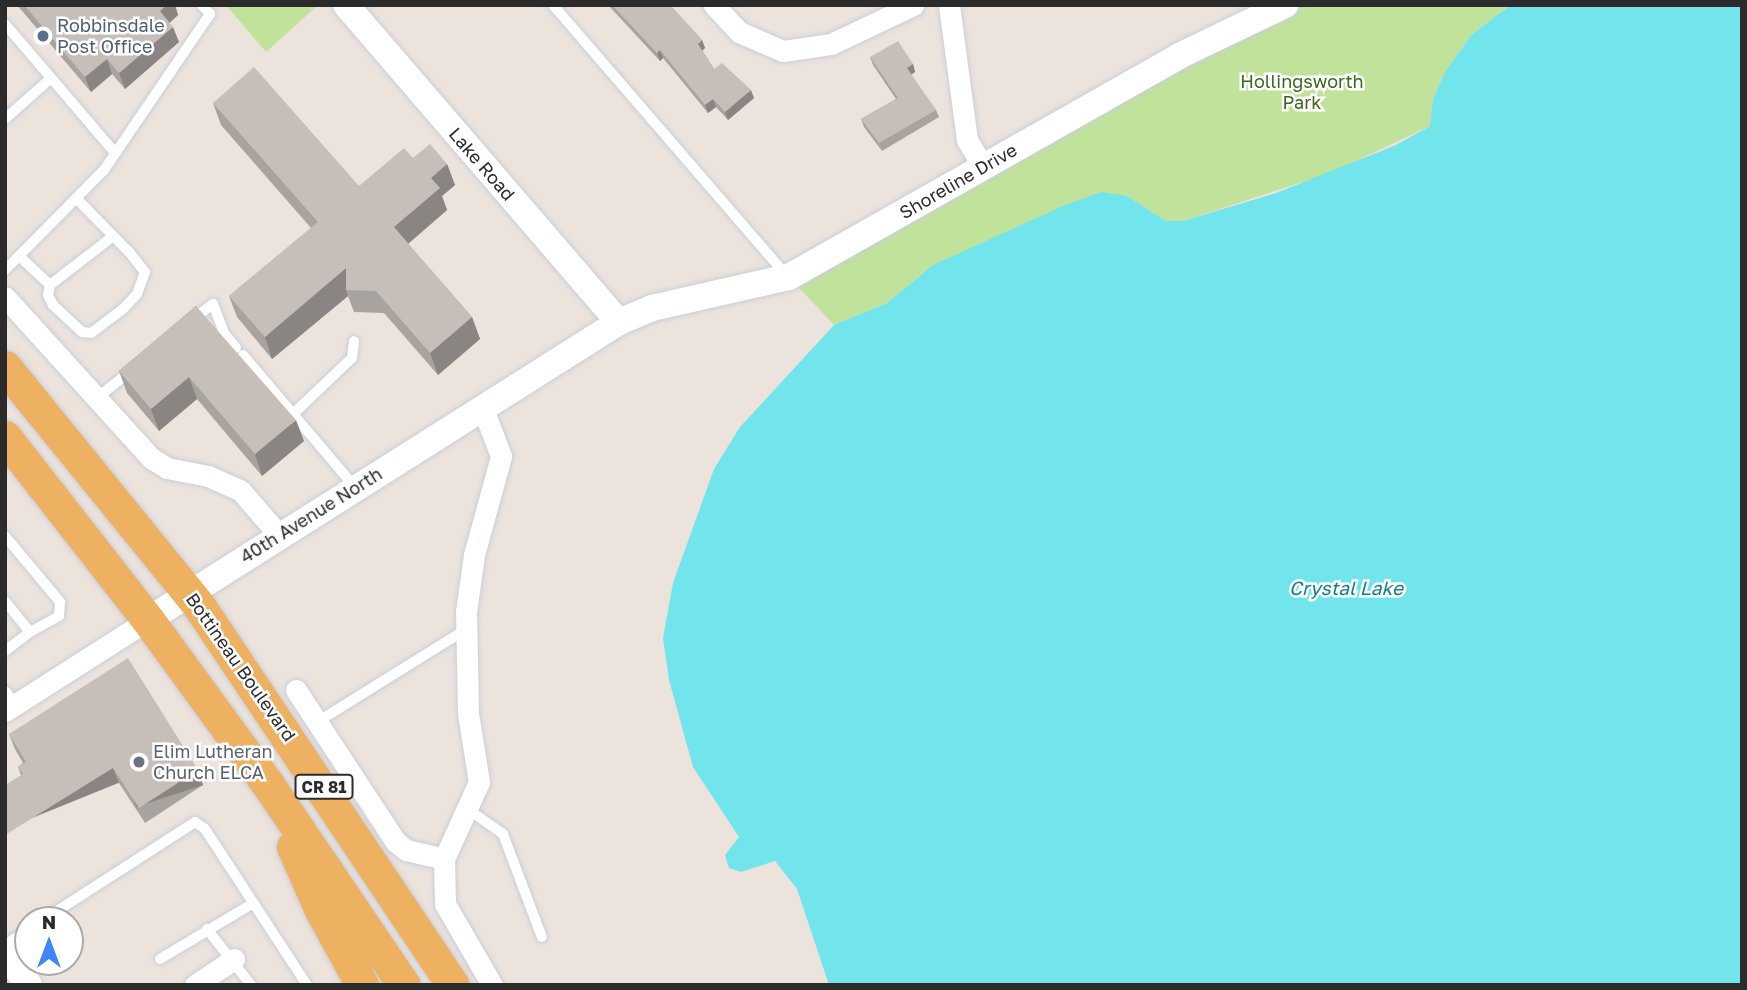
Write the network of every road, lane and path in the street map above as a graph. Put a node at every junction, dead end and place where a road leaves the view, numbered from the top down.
1 (202, 5) edge
2 (346, 5) edge
3 (553, 5) edge
4 (714, 5) edge
5 (913, 5) edge
6 (949, 5) edge
7 (1285, 5) edge
8 (5, 24) edge
9 (51, 78) junction
10 (5, 119) edge
11 (116, 153) junction
12 (983, 167) junction
13 (76, 198) junction
14 (113, 237) junction
15 (19, 256) junction
16 (5, 270) edge
17 (789, 277) junction
18 (50, 285) junction
19 (5, 297) edge
20 (619, 322) junction
21 (181, 330) edge
22 (355, 341) dead end
23 (139, 364) edge
24 (5, 367) edge
25 (97, 398) junction
26 (483, 409) junction
27 (293, 414) junction
28 (5, 437) edge
29 (355, 487) junction
30 (279, 535) junction
31 (5, 536) edge
32 (189, 593) junction
33 (5, 601) edge
34 (148, 620) junction
35 (465, 630) junction
36 (30, 632) junction
37 (5, 652) edge
38 (296, 690) dead end
39 (8, 701) edge
40 (317, 722) junction
41 (267, 783) junction
42 (469, 810) junction
43 (444, 859) junction
44 (253, 904) junction
45 (65, 906) edge
46 (207, 929) junction
47 (542, 937) dead end
48 (5, 954) edge
49 (160, 959) dead end
50 (234, 959) junction
51 (29, 985) edge
52 (195, 985) edge
53 (251, 985) edge
54 (307, 985) edge
55 (362, 985) edge
56 (404, 985) edge
57 (453, 985) edge
58 (492, 985) edge

1 - 11 lane
2 - 20 street, Lake Road
3 - 17 lane
4 - 5 street
6 - 12 street
7 - 12 street, Shoreline Drive
8 - 9 lane
9 - 10 lane
9 - 11 lane
11 - 13 lane
12 - 17 street, Shoreline Drive
13 - 14 lane
13 - 15 lane
14 - 18 lane
14 - 18 lane
15 - 16 lane
15 - 18 lane
17 - 20 street, Shoreline Drive
19 - 25 street
20 - 26 street, 40th Avenue North
21 - 27 lane
22 - 27 lane
23 - 25 lane
24 - 32 main road, Bottineau Boulevard / CR 81
25 - 30 street
26 - 29 street, 40th Avenue North
26 - 35 street
27 - 29 lane
28 - 34 main road, CR 81
29 - 30 street, 40th Avenue North
30 - 32 street, 40th Avenue North
31 - 36 lane
32 - 34 street, 40th Avenue North
32 - 57 main road, Bottineau Boulevard / CR 81
33 - 36 lane
34 - 39 street, 40th Avenue North
34 - 41 main road, CR 81
35 - 40 lane
35 - 42 street
36 - 37 lane
38 - 40 street
40 - 43 street
41 - 55 main road
41 - 56 main road, CR 81
42 - 43 street
42 - 47 lane
43 - 58 street
44 - 45 lane
44 - 46 lane
44 - 54 lane
46 - 49 lane
46 - 50 lane
48 - 51 street
50 - 52 street
50 - 53 lane

